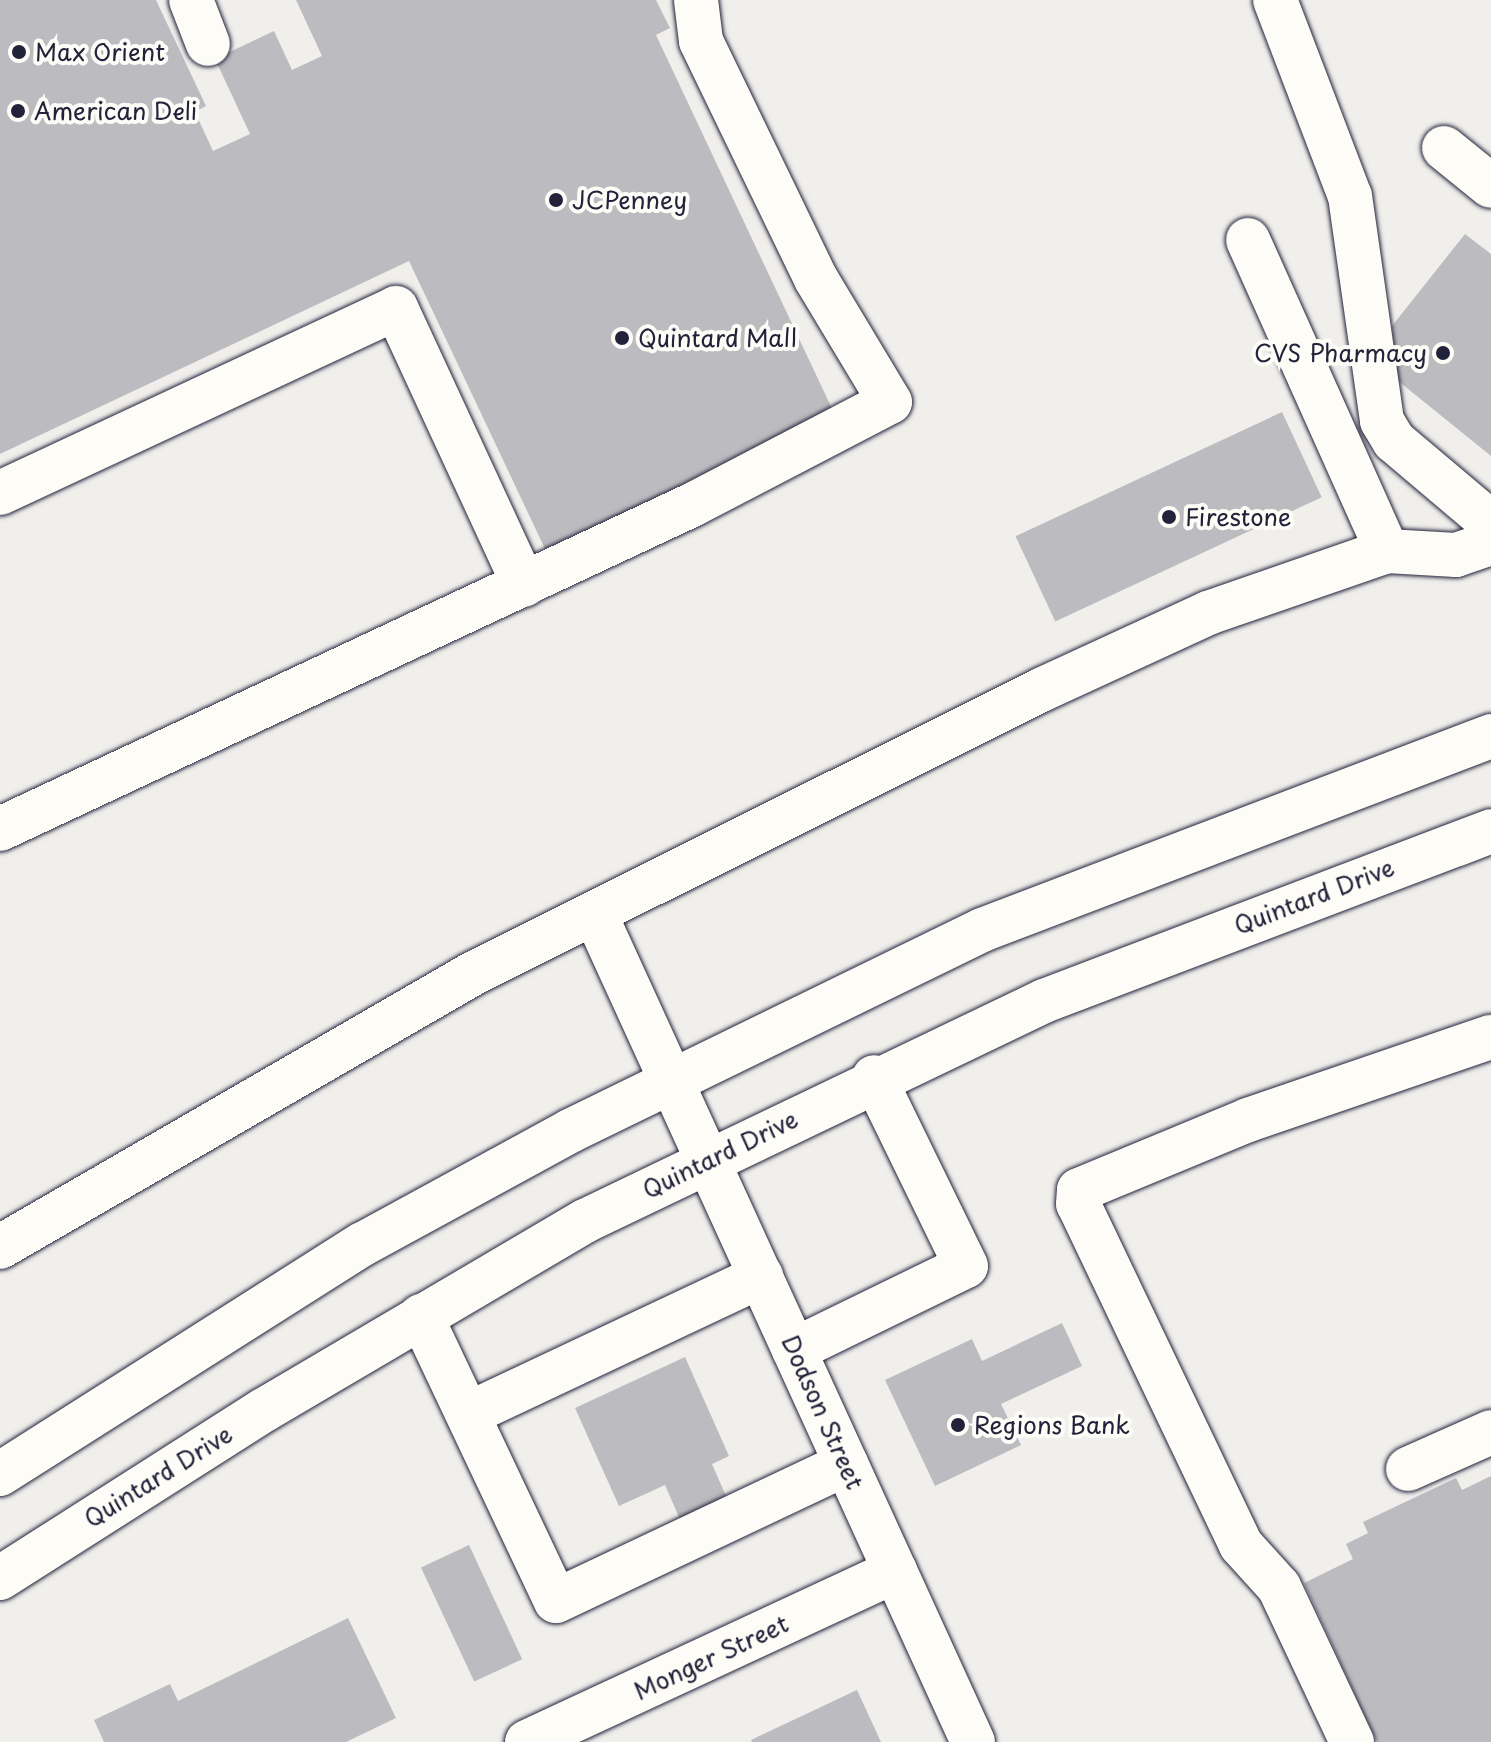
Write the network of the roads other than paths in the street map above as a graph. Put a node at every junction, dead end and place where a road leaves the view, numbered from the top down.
1 (191, 0) edge
2 (696, 0) edge
3 (1275, 0) edge
4 (208, 44) dead end
5 (1444, 148) dead end
6 (1491, 186) edge
7 (1248, 240) dead end
8 (0, 493) edge
9 (1491, 523) edge
10 (1491, 543) edge
11 (1387, 551) junction
12 (524, 585) junction
13 (1491, 736) edge
14 (0, 829) edge
15 (1491, 831) edge
16 (595, 914) junction
17 (1491, 1037) edge
18 (874, 1077) junction
19 (672, 1083) junction
20 (708, 1161) junction
21 (0, 1247) edge
22 (761, 1276) junction
23 (421, 1316) junction
24 (794, 1350) junction
25 (468, 1414) junction
26 (1491, 1432) edge
27 (846, 1464) junction
28 (1408, 1469) dead end
29 (0, 1474) edge
30 (895, 1571) junction
31 (0, 1578) edge
32 (527, 1742) edge
33 (973, 1742) edge
34 (1352, 1742) edge

1 - 4 main road
2 - 12 main road
3 - 9 main road
5 - 6 main road
7 - 11 main road
8 - 12 main road
10 - 11 main road
11 - 16 main road
12 - 14 main road
13 - 19 main road
15 - 18 main road, Quintard Drive
16 - 19 main road, Dodson Street
16 - 21 main road
17 - 34 main road
18 - 20 main road, Quintard Drive
18 - 24 main road
19 - 20 main road, Dodson Street
19 - 29 main road
20 - 22 main road, Dodson Street
20 - 23 main road, Quintard Drive
22 - 24 main road, Dodson Street
22 - 25 main road
23 - 25 main road
23 - 31 main road, Quintard Drive
24 - 27 main road, Dodson Street
25 - 27 main road
26 - 28 main road
27 - 30 main road, Dodson Street
30 - 32 main road, Monger Street
30 - 33 main road, Dodson Street

